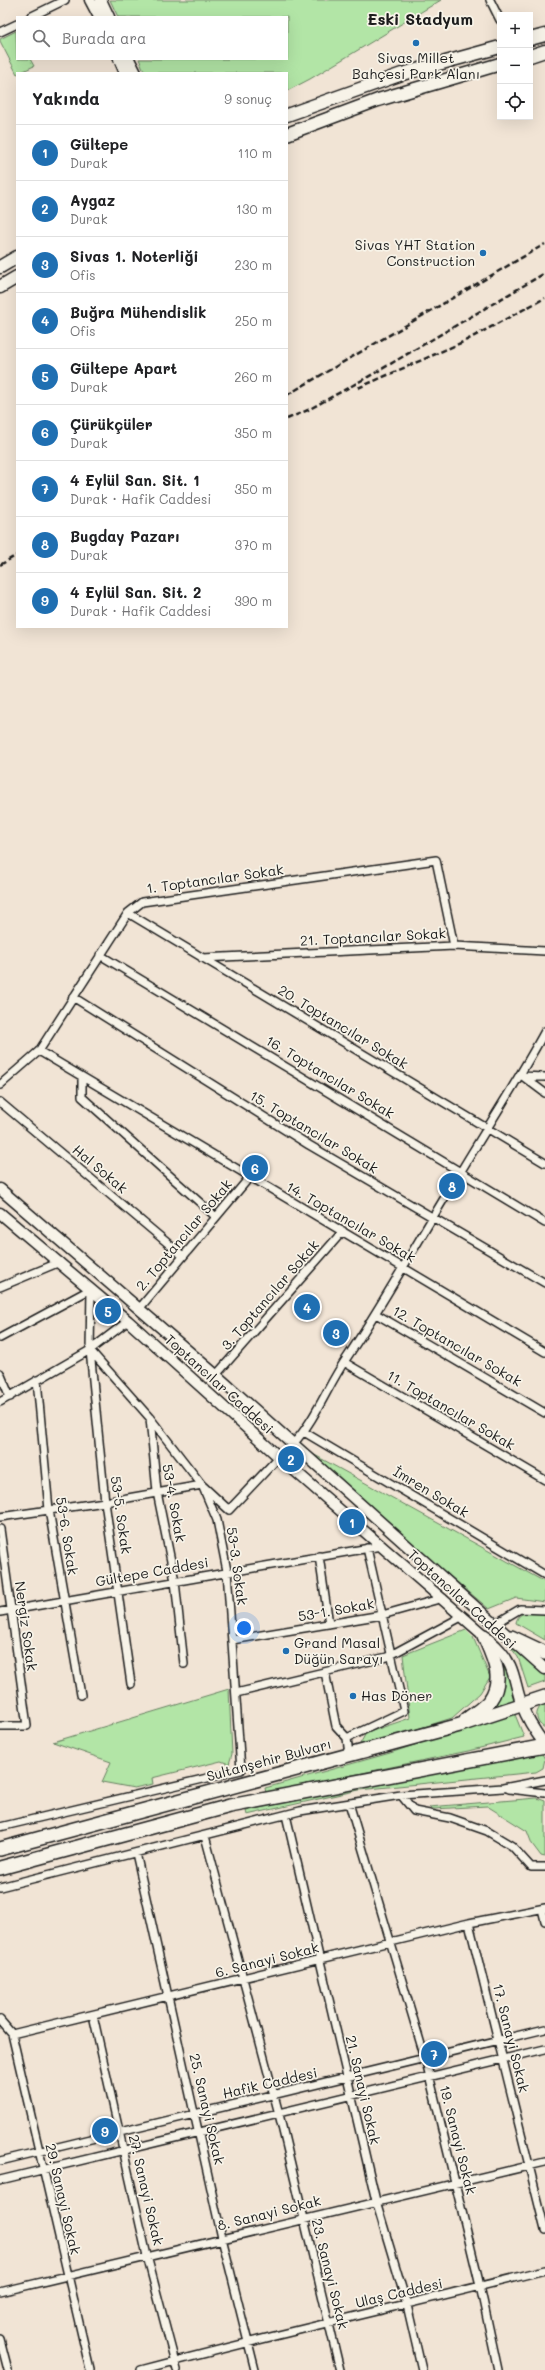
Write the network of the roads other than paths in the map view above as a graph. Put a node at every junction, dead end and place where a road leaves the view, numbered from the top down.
1 (65, 0) edge
2 (90, 0) edge
3 (101, 0) edge
4 (490, 0) edge
5 (497, 14) edge
6 (32, 16) edge
7 (98, 16) edge
8 (109, 16) edge
9 (16, 24) edge
10 (0, 32) edge
11 (545, 35) edge
12 (533, 38) edge
13 (497, 48) edge
14 (545, 51) edge
15 (533, 55) edge
16 (119, 60) edge
17 (130, 60) edge
18 (497, 65) edge
19 (125, 72) edge
20 (136, 72) edge
21 (288, 115) edge
22 (288, 134) edge
23 (16, 258) edge
24 (0, 267) edge
25 (16, 278) edge
26 (0, 287) edge
27 (128, 913) junction
28 (454, 946) junction
29 (545, 951) edge
30 (100, 955) junction
31 (202, 958) junction
32 (73, 998) junction
33 (545, 1031) edge
34 (39, 1051) junction
35 (521, 1076) junction
36 (545, 1077) edge
37 (82, 1078) junction
38 (0, 1085) edge
39 (545, 1093) edge
40 (0, 1102) edge
41 (487, 1130) junction
42 (545, 1163) edge
43 (460, 1171) junction
44 (249, 1178) junction
45 (0, 1189) edge
46 (0, 1213) edge
47 (216, 1217) junction
48 (434, 1217) junction
49 (545, 1223) edge
50 (343, 1231) junction
51 (183, 1256) junction
52 (60, 1262) junction
53 (405, 1267) junction
54 (545, 1283) edge
55 (0, 1287) edge
56 (91, 1289) junction
57 (139, 1309) junction
58 (376, 1314) junction
59 (128, 1321) junction
60 (0, 1338) edge
61 (90, 1350) junction
62 (545, 1352) edge
63 (344, 1362) junction
64 (0, 1373) edge
65 (216, 1375) junction
66 (37, 1380) junction
67 (10, 1397) junction
68 (0, 1402) edge
69 (545, 1414) edge
70 (150, 1418) junction
71 (304, 1432) junction
72 (293, 1444) junction
73 (279, 1457) junction
74 (545, 1480) edge
75 (202, 1485) junction
76 (157, 1492) junction
77 (105, 1502) junction
78 (49, 1510) junction
79 (0, 1516) edge
80 (0, 1529) edge
81 (380, 1546) junction
82 (367, 1548) junction
83 (319, 1556) junction
84 (227, 1572) junction
85 (545, 1575) edge
86 (176, 1582) junction
87 (119, 1590) junction
88 (443, 1598) junction
89 (64, 1602) junction
90 (545, 1610) edge
91 (12, 1611) junction
92 (0, 1612) edge
93 (382, 1615) junction
94 (463, 1616) junction
95 (329, 1624) junction
96 (495, 1624) junction
97 (484, 1636) junction
98 (511, 1638) junction
99 (232, 1640) junction
100 (545, 1653) edge
101 (393, 1654) junction
102 (184, 1664) dead end
103 (545, 1669) edge
104 (325, 1672) junction
105 (130, 1684) dead end
106 (236, 1693) junction
107 (81, 1695) dead end
108 (545, 1697) edge
109 (522, 1706) junction
110 (460, 1725) junction
111 (0, 1726) edge
112 (346, 1738) junction
113 (545, 1745) edge
114 (349, 1755) junction
115 (545, 1780) edge
116 (503, 1788) junction
117 (545, 1793) edge
118 (401, 1795) junction
119 (349, 1803) junction
120 (286, 1815) junction
121 (0, 1827) edge
122 (205, 1836) junction
123 (0, 1849) edge
124 (136, 1853) junction
125 (545, 1867) edge
126 (0, 1868) edge
127 (0, 1887) edge
128 (544, 1908) edge
129 (545, 1921) edge
130 (469, 1923) junction
131 (392, 1942) junction
132 (319, 1961) junction
133 (243, 1979) junction
134 (167, 1997) junction
135 (93, 2015) junction
136 (0, 2020) edge
137 (545, 2029) edge
138 (12, 2034) junction
139 (499, 2040) junction
140 (545, 2049) edge
141 (425, 2058) junction
142 (504, 2059) junction
143 (347, 2077) junction
144 (429, 2077) junction
145 (274, 2095) junction
146 (352, 2096) junction
147 (195, 2114) junction
148 (279, 2114) junction
149 (200, 2132) junction
150 (120, 2133) junction
151 (124, 2150) junction
152 (39, 2152) junction
153 (0, 2161) edge
154 (545, 2162) edge
155 (528, 2166) junction
156 (44, 2169) junction
157 (0, 2180) edge
158 (456, 2182) junction
159 (376, 2201) junction
160 (302, 2219) junction
161 (545, 2230) edge
162 (222, 2238) junction
163 (147, 2256) junction
164 (545, 2270) edge
165 (67, 2275) junction
166 (480, 2286) junction
167 (0, 2292) edge
168 (407, 2305) junction
169 (329, 2323) junction
170 (0, 2338) edge
171 (248, 2342) junction
172 (175, 2361) junction
173 (8, 2370) edge
174 (90, 2370) edge
175 (142, 2370) edge
176 (177, 2370) edge
177 (255, 2370) edge
178 (340, 2370) edge
179 (422, 2370) edge
180 (498, 2370) edge

1 - 6 street
2 - 7 street
3 - 8 street
4 - 5 street
9 - 10 street
11 - 12 main road
13 - 21 main road
14 - 15 main road
16 - 19 street
17 - 20 street
18 - 22 main road
23 - 24 main road
25 - 26 main road
27 - 28 street, 1. Toptancılar Sokak
27 - 30 street, 1. Toptancılar Sokak
27 - 31 street, 20. Toptancılar Sokak
28 - 29 street, 21. Toptancılar Sokak
28 - 31 street, 21. Toptancılar Sokak
30 - 32 street, 1. Toptancılar Sokak
30 - 43 street, 16. Toptancılar Sokak
31 - 41 street, 20. Toptancılar Sokak
32 - 34 street, 1. Toptancılar Sokak
32 - 48 street, 15. Toptancılar Sokak
33 - 35 street
34 - 37 street, 14. Toptancılar Sokak
34 - 38 street, 1. Toptancılar Sokak
35 - 36 street
35 - 39 street
35 - 41 street
37 - 44 street, 14. Toptancılar Sokak
37 - 47 street
40 - 51 street, Hal Sokak
41 - 42 street, 20. Toptancılar Sokak
41 - 43 street
43 - 48 street
43 - 49 street, 16. Toptancılar Sokak
44 - 47 street, 2. Toptancılar Sokak
44 - 50 street, 14. Toptancılar Sokak
45 - 57 street, Toptancılar Caddesi
46 - 52 street, Toptancılar Caddesi
47 - 51 street, 2. Toptancılar Sokak
48 - 53 street
48 - 54 street, 15. Toptancılar Sokak
50 - 53 street, 14. Toptancılar Sokak
50 - 65 street, 3. Toptancılar Sokak
51 - 57 street, 2. Toptancılar Sokak
52 - 55 street
52 - 56 street, Toptancılar Caddesi
53 - 58 street
53 - 62 street, 14. Toptancılar Sokak
56 - 59 street, Toptancılar Caddesi
56 - 60 street
56 - 61 street
57 - 65 street, Toptancılar Caddesi
58 - 63 street
58 - 69 street, 12. Toptancılar Sokak
59 - 61 street
59 - 73 street, Toptancılar Caddesi
61 - 66 street
61 - 70 street, 53-3. Sokak
61 - 77 street, 53-5. Sokak
63 - 71 street
63 - 74 street, 11. Toptancılar Sokak
64 - 67 street
65 - 72 street, Toptancılar Caddesi
66 - 67 street
66 - 78 street, 53-6. Sokak
67 - 68 street
70 - 75 street, 53-3. Sokak
70 - 76 street, 53-4. Sokak
71 - 72 street
71 - 85 street, İmren Sokak
72 - 96 street, Toptancılar Caddesi
73 - 75 street
73 - 81 street, Toptancılar Caddesi
75 - 76 street
75 - 84 street, 53-3. Sokak
76 - 77 street
76 - 86 street, 53-4. Sokak
77 - 78 street
77 - 87 street, 53-5. Sokak
78 - 79 street
78 - 89 street, 53-6. Sokak
80 - 91 street, Nergiz Sokak
81 - 82 street, Gültepe Caddesi
81 - 88 street, Toptancılar Caddesi
82 - 83 street, Gültepe Caddesi
82 - 93 street
83 - 84 street, Gültepe Caddesi
83 - 95 street
84 - 86 street, Gültepe Caddesi
84 - 99 street, 53-3. Sokak
86 - 87 street, Gültepe Caddesi
86 - 102 street, 53-4. Sokak
87 - 89 street, Gültepe Caddesi
87 - 105 street, 53-5. Sokak
88 - 93 street, 53-1. Sokak
88 - 94 street, Toptancılar Caddesi
89 - 91 street, Gültepe Caddesi
89 - 107 street, 53-6. Sokak
90 - 96 street
91 - 92 street, Gültepe Caddesi
91 - 111 street, Nergiz Sokak
93 - 95 street, 53-1. Sokak
93 - 101 street
94 - 97 street, Toptancılar Caddesi
94 - 101 street
95 - 99 street, 53-1. Sokak
96 - 98 street, Toptancılar Caddesi
97 - 109 street, Toptancılar Caddesi
97 - 110 highway
98 - 100 highway
98 - 103 street, Toptancılar Caddesi
99 - 106 street, 53-3. Sokak
101 - 104 street
101 - 112 street
104 - 106 street
104 - 112 street
106 - 121 street, 53-3. Sokak
108 - 109 highway, Sultanşehir Bulvarı
109 - 110 highway, Sultanşehir Bulvarı
109 - 113 street, Toptancılar Caddesi
110 - 114 highway, Sultanşehir Bulvarı
112 - 114 street
113 - 126 highway
114 - 123 highway, Sultanşehir Bulvarı
115 - 116 street
116 - 117 street
116 - 118 street
118 - 119 street
118 - 125 street
119 - 120 street
119 - 131 street, 19. Sanayi Sokak
120 - 122 street
120 - 132 street, 21. Sanayi Sokak
122 - 124 street
122 - 133 street, 23. Sanayi Sokak
124 - 127 street
124 - 134 street, 25. Sanayi Sokak
128 - 129 street
128 - 130 street, 6. Sanayi Sokak
130 - 131 street, 6. Sanayi Sokak
130 - 139 street, 17. Sanayi Sokak
131 - 132 street, 6. Sanayi Sokak
131 - 141 street, 19. Sanayi Sokak
132 - 133 street, 6. Sanayi Sokak
132 - 143 street, 21. Sanayi Sokak
133 - 134 street, 6. Sanayi Sokak
133 - 145 street, 23. Sanayi Sokak
134 - 135 street, 6. Sanayi Sokak
134 - 147 street, 25. Sanayi Sokak
135 - 138 street, 6. Sanayi Sokak
135 - 150 street, 27. Sanayi Sokak
136 - 138 street
137 - 139 street, Hafik Caddesi
138 - 152 street, 29. Sanayi Sokak
139 - 141 street, Hafik Caddesi
139 - 142 street, 17. Sanayi Sokak
140 - 142 street
141 - 143 street, Hafik Caddesi
141 - 144 street, 19. Sanayi Sokak
142 - 144 street
142 - 155 street, 17. Sanayi Sokak
143 - 145 street, Hafik Caddesi
143 - 146 street, 21. Sanayi Sokak
144 - 146 street
144 - 158 street, 19. Sanayi Sokak
145 - 147 street, Hafik Caddesi
145 - 148 street, 23. Sanayi Sokak
146 - 148 street
146 - 159 street, 21. Sanayi Sokak
147 - 149 street, 25. Sanayi Sokak
147 - 150 street, Hafik Caddesi
148 - 149 street
148 - 160 street, 23. Sanayi Sokak
149 - 151 street
149 - 162 street, 25. Sanayi Sokak
150 - 151 street, 27. Sanayi Sokak
150 - 152 street, Hafik Caddesi
151 - 156 street
151 - 163 street, 27. Sanayi Sokak
152 - 153 street, Hafik Caddesi
152 - 156 street, 29. Sanayi Sokak
154 - 155 street, 8. Sanayi Sokak
155 - 158 street, 8. Sanayi Sokak
155 - 161 street, 17. Sanayi Sokak
156 - 157 street
156 - 165 street, 29. Sanayi Sokak
158 - 159 street, 8. Sanayi Sokak
158 - 166 street, 19. Sanayi Sokak
159 - 160 street, 8. Sanayi Sokak
159 - 168 street, 21. Sanayi Sokak
160 - 162 street, 8. Sanayi Sokak
160 - 169 street, 23. Sanayi Sokak
162 - 163 street, 8. Sanayi Sokak
162 - 171 street, 25. Sanayi Sokak
163 - 165 street, 8. Sanayi Sokak
163 - 172 street, 27. Sanayi Sokak
164 - 166 street, Ulaş Caddesi
165 - 167 street, 8. Sanayi Sokak
165 - 174 street, 29. Sanayi Sokak
166 - 168 street, Ulaş Caddesi
166 - 180 street, 19. Sanayi Sokak
168 - 169 street, Ulaş Caddesi
168 - 179 street, 21. Sanayi Sokak
169 - 171 street, Ulaş Caddesi
169 - 178 street, 23. Sanayi Sokak
170 - 173 street
171 - 172 street, Ulaş Caddesi
171 - 177 street, 25. Sanayi Sokak
172 - 175 street, Ulaş Caddesi
172 - 176 street, 27. Sanayi Sokak

